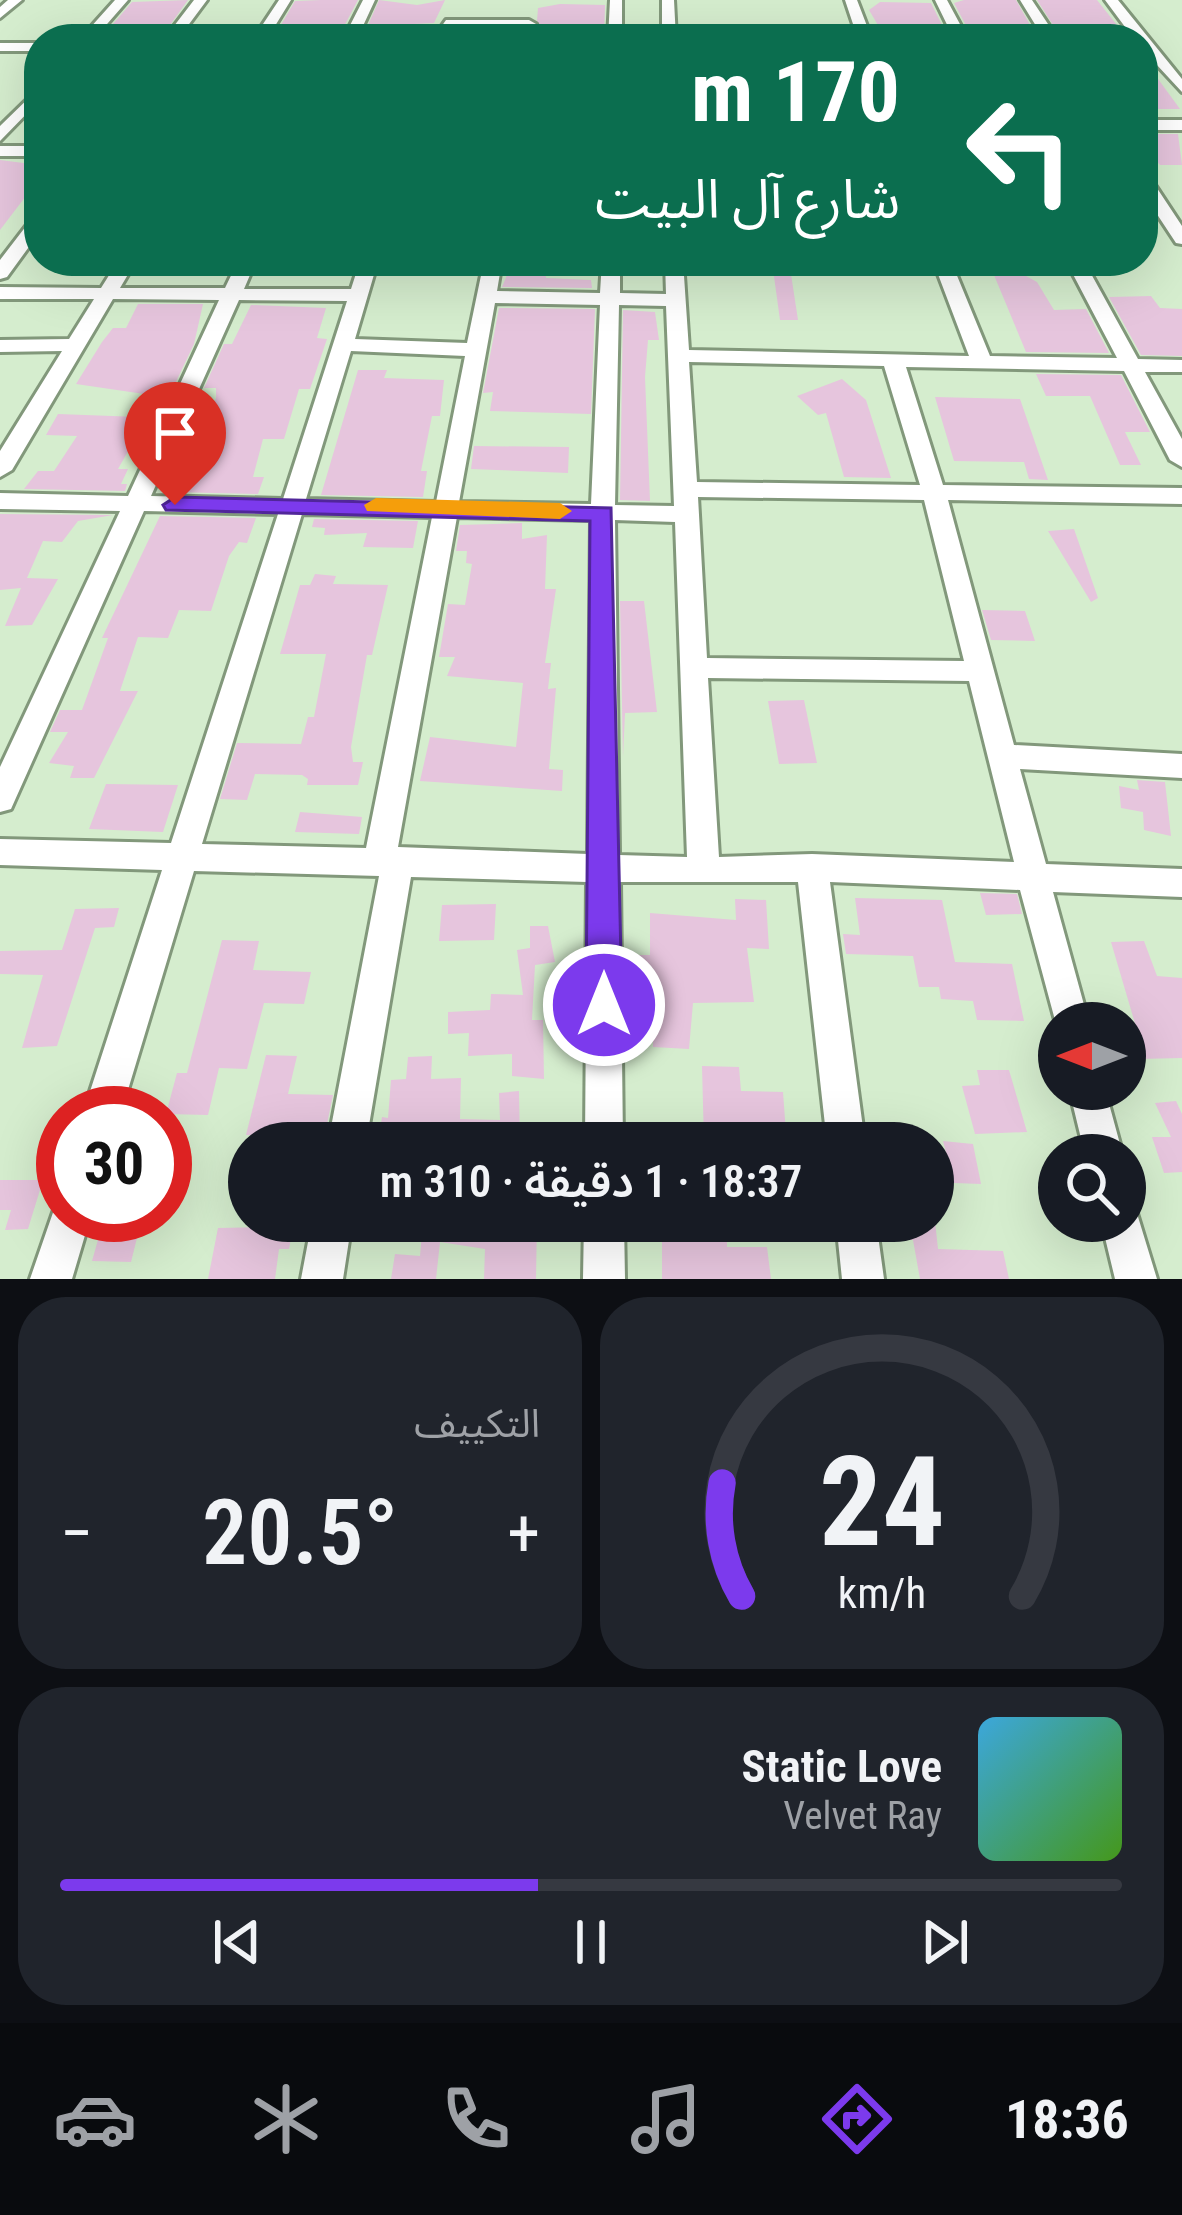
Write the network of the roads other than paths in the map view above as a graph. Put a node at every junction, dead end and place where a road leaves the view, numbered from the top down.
1 (16, 0) edge
2 (122, 0) edge
3 (201, 0) edge
4 (0, 14) edge
5 (100, 24) edge
6 (182, 24) edge
7 (1158, 61) edge
8 (1182, 88) edge
9 (24, 109) edge
10 (0, 136) edge
11 (1158, 201) edge
12 (1178, 228) edge
13 (24, 249) edge
14 (0, 273) edge
15 (118, 276) edge
16 (240, 276) edge
17 (364, 276) edge
18 (490, 276) edge
19 (611, 276) edge
20 (675, 276) edge
21 (948, 276) edge
22 (1083, 276) edge
23 (0, 293) edge
24 (106, 295) junction
25 (358, 295) junction
26 (230, 297) junction
27 (487, 297) junction
28 (611, 299) junction
29 (676, 300) junction
30 (75, 345) junction
31 (342, 345) junction
32 (0, 346) edge
33 (478, 350) junction
34 (677, 356) junction
35 (893, 360) junction
36 (982, 362) junction
37 (1130, 365) junction
38 (1182, 366) edge
39 (1173, 427) edge
40 (1182, 460) edge
41 (0, 470) edge
42 (934, 493) junction
43 (1182, 496) edge
44 (0, 501) edge
45 (686, 502) junction
46 (290, 504) junction
47 (136, 505) junction
48 (448, 506) junction
49 (603, 513) junction
50 (694, 668) junction
51 (981, 671) junction
52 (1004, 756) junction
53 (1182, 766) edge
54 (0, 800) edge
55 (0, 852) edge
56 (180, 860) junction
57 (389, 860) junction
58 (604, 866) junction
59 (812, 868) junction
60 (704, 871) junction
61 (1033, 876) junction
62 (1182, 883) edge
63 (1065, 1002) edge
64 (110, 1086) edge
65 (349, 1122) edge
66 (604, 1122) edge
67 (843, 1122) edge
68 (62, 1242) edge
69 (328, 1242) edge
70 (604, 1242) edge
71 (859, 1242) edge
72 (1126, 1242) edge
73 (51, 1279) edge
74 (322, 1279) edge
75 (604, 1279) edge
76 (863, 1279) edge
77 (1136, 1279) edge

1 - 4 street
2 - 5 street
3 - 6 street
7 - 8 street
9 - 10 street
11 - 12 street
13 - 14 street
15 - 24 street
16 - 26 street
17 - 25 street
18 - 27 street
19 - 28 street
20 - 29 street
21 - 36 street
22 - 37 street
23 - 24 street
24 - 26 street
24 - 30 street
25 - 26 street
25 - 31 street
26 - 47 street
27 - 28 street
27 - 33 street
28 - 29 street
28 - 49 street
29 - 34 street
30 - 32 street
30 - 41 street
31 - 33 street
31 - 46 street
33 - 48 street
34 - 35 street
34 - 45 street
35 - 36 street
35 - 42 street
36 - 37 street
37 - 38 street
37 - 39 street
39 - 40 street
42 - 43 street
42 - 45 street
42 - 51 street
44 - 47 street
45 - 49 street
45 - 50 street
46 - 47 street
46 - 48 street
46 - 56 street
47 - 54 street
48 - 49 street
48 - 57 street
49 - 58 street
50 - 51 street
50 - 60 street
51 - 52 street
52 - 53 street
52 - 61 street
55 - 56 street
56 - 57 street
56 - 64 street
57 - 58 street
57 - 65 street
58 - 60 street
58 - 66 street
59 - 60 street
59 - 61 street
59 - 67 street
61 - 62 street
61 - 63 street
68 - 73 street
69 - 74 street
70 - 75 street
71 - 76 street
72 - 77 street

